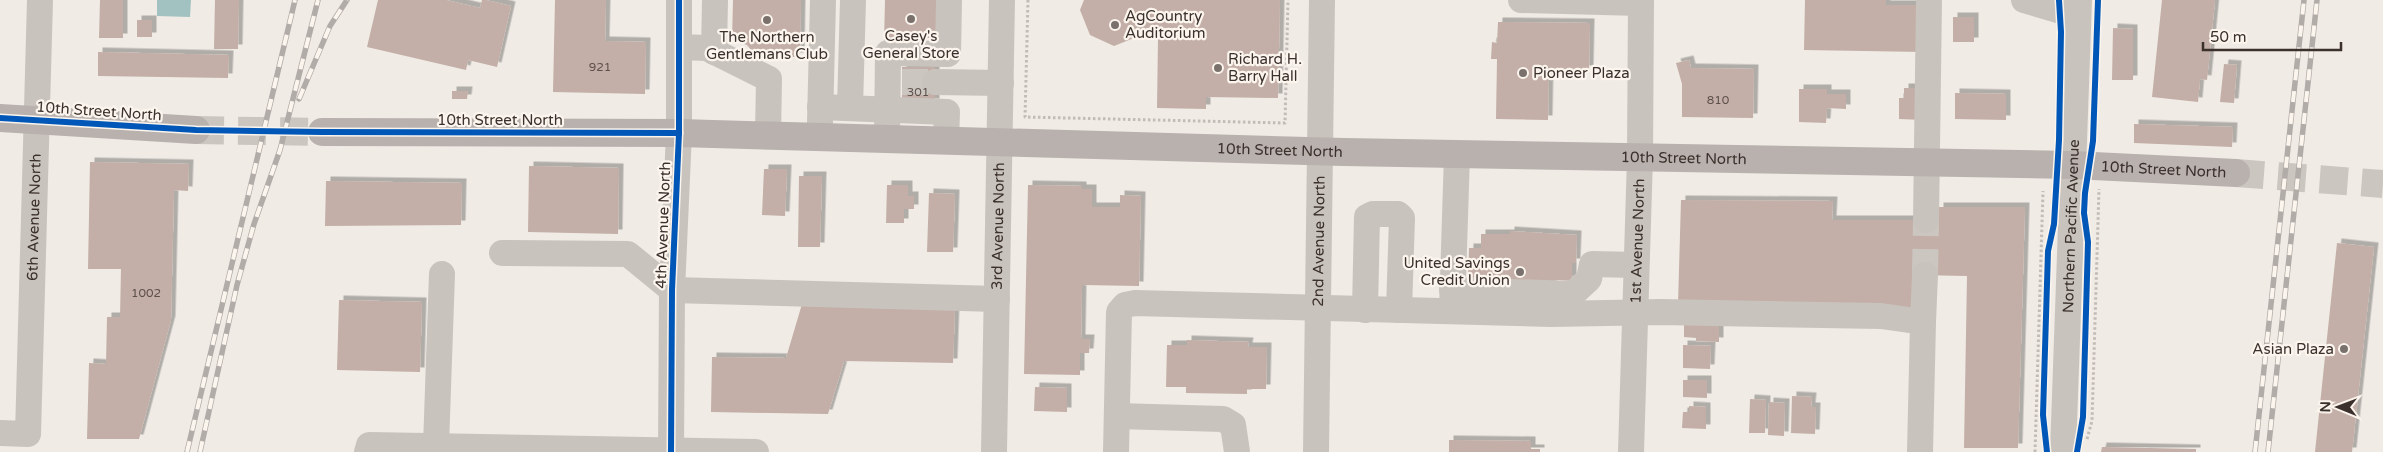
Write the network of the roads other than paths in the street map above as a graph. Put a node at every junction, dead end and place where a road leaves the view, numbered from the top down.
1 (40, 0) edge
2 (679, 0) edge
3 (715, 0) edge
4 (823, 0) edge
5 (853, 0) edge
6 (949, 0) edge
7 (1002, 0) edge
8 (1322, 0) edge
9 (1521, 0) edge
10 (1929, 0) edge
11 (2024, 0) edge
12 (1641, 2) edge
13 (2078, 8) edge
14 (679, 47) junction
15 (714, 52) junction
16 (948, 54) junction
17 (941, 82) junction
18 (1001, 83) junction
19 (820, 107) junction
20 (850, 108) junction
21 (887, 110) junction
22 (947, 112) junction
23 (0, 118) edge
24 (37, 120) junction
25 (196, 130) tunnel mouth
26 (322, 132) tunnel mouth
27 (679, 133) junction
28 (768, 135) junction
29 (820, 136) junction
30 (887, 138) junction
31 (946, 140) junction
32 (1000, 142) junction
33 (1320, 151) junction
34 (1457, 154) junction
35 (1640, 158) junction
36 (1928, 163) junction
37 (2073, 165) junction
38 (2236, 173) tunnel mouth
39 (1926, 220) tunnel mouth
40 (502, 253) dead end
41 (1636, 265) junction
42 (442, 274) dead end
43 (1925, 275) tunnel mouth
44 (672, 290) junction
45 (1573, 294) junction
46 (997, 299) junction
47 (1452, 301) junction
48 (1318, 309) junction
49 (1365, 310) junction
50 (1399, 310) junction
51 (1635, 312) junction
52 (1551, 314) junction
53 (1923, 322) junction
54 (1117, 416) junction
55 (0, 433) edge
56 (436, 446) junction
57 (2074, 449) edge
58 (523, 450) edge
59 (604, 450) edge
60 (671, 451) edge
61 (367, 452) edge
62 (756, 452) edge
63 (994, 452) edge
64 (1116, 452) edge
65 (1237, 452) edge
66 (1316, 452) edge
67 (1631, 452) edge
68 (1920, 452) edge

1 - 24 street, 6th Avenue North
2 - 14 street, 4th Avenue North
3 - 15 street
4 - 19 street
5 - 20 street
6 - 16 street
7 - 18 street, 3rd Avenue North
8 - 33 street, 2nd Avenue North
9 - 12 street
10 - 36 street
11 - 13 street
12 - 35 street, 1st Avenue North
13 - 37 street, Northern Pacific Avenue
14 - 15 street
14 - 27 street, 4th Avenue North
15 - 28 street
16 - 17 street
16 - 21 street
17 - 18 street
17 - 22 street
18 - 32 street, 3rd Avenue North
19 - 20 street
19 - 29 street
20 - 21 street
21 - 22 street
21 - 30 street
22 - 31 street
23 - 24 main road, 10th Street North
24 - 25 main road, 10th Street North
24 - 55 street, 6th Avenue North
26 - 27 main road, 10th Street North
27 - 28 main road, 10th Street North
27 - 44 street, 4th Avenue North
28 - 29 main road, 10th Street North
29 - 30 main road, 10th Street North
30 - 31 main road, 10th Street North
31 - 32 main road, 10th Street North
32 - 33 main road, 10th Street North
32 - 46 street, 3rd Avenue North
33 - 34 main road, 10th Street North
33 - 48 street, 2nd Avenue North
34 - 35 main road, 10th Street North
34 - 47 street
35 - 36 main road, 10th Street North
35 - 41 street, 1st Avenue North
36 - 37 main road, 10th Street North
36 - 39 street
37 - 38 main road, 10th Street North
37 - 57 street, Northern Pacific Avenue
40 - 44 street
41 - 45 street
41 - 51 street, 1st Avenue North
42 - 56 street
43 - 53 street
44 - 46 street
44 - 60 street, 4th Avenue North
45 - 47 street
45 - 52 street
46 - 63 street, 3rd Avenue North
47 - 50 street
47 - 52 street
48 - 49 street
48 - 54 street
48 - 66 street, 2nd Avenue North
49 - 50 street
49 - 50 street
51 - 52 street
51 - 53 street
51 - 67 street, 1st Avenue North
53 - 68 street
54 - 64 street
54 - 65 street
56 - 58 street
56 - 61 street
58 - 59 street
59 - 60 street
60 - 62 street

